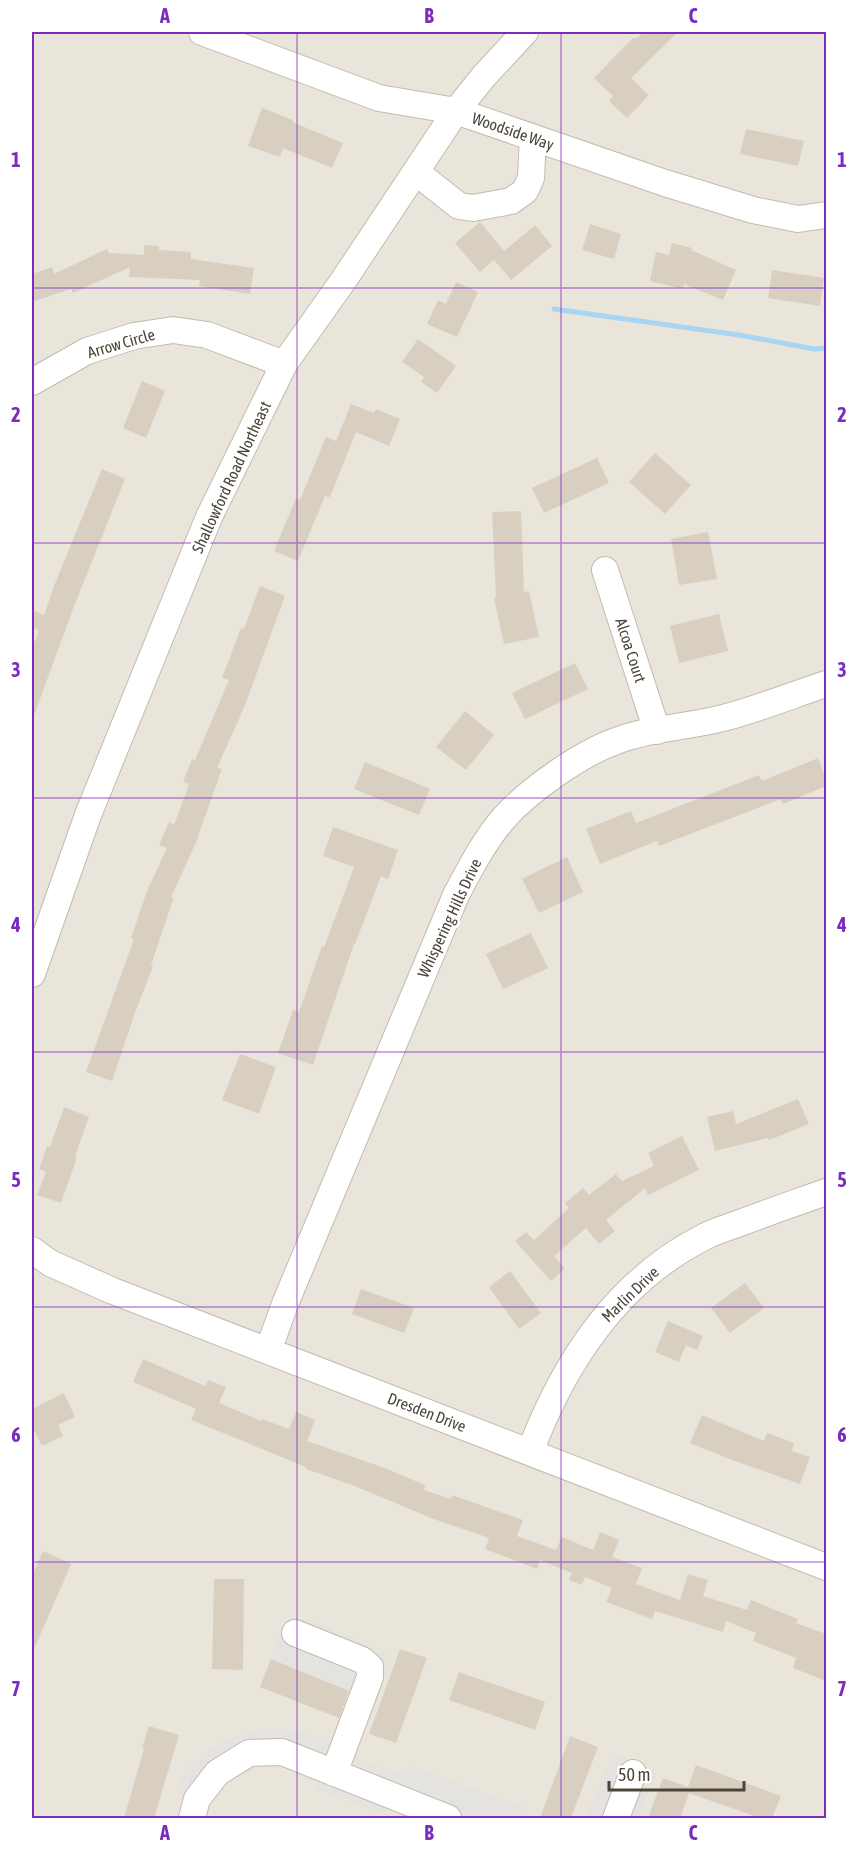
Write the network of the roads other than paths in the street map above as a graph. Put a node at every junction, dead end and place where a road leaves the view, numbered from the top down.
1 (202, 32) edge
2 (525, 32) edge
3 (456, 111) junction
4 (533, 138) junction
5 (416, 172) junction
6 (826, 215) edge
7 (284, 364) junction
8 (32, 382) edge
9 (606, 570) dead end
10 (826, 684) edge
11 (657, 730) junction
12 (32, 974) edge
13 (826, 1192) edge
14 (32, 1250) edge
15 (268, 1352) junction
16 (530, 1452) junction
17 (826, 1567) edge
18 (295, 1634) dead end
19 (334, 1773) junction
20 (633, 1773) dead end
21 (192, 1818) edge
22 (448, 1818) edge
23 (616, 1818) edge

1 - 3 street, Woodside Way
2 - 3 street, Shallowford Road Northeast
3 - 4 street, Woodside Way
3 - 5 street, Shallowford Road Northeast
4 - 5 street
4 - 6 street, Woodside Way
5 - 7 street, Shallowford Road Northeast
7 - 8 street, Arrow Circle
7 - 12 street, Shallowford Road Northeast
9 - 11 street, Alcoa Court
10 - 11 street, Whispering Hills Drive
11 - 15 street, Whispering Hills Drive
13 - 16 street, Marlin Drive
14 - 15 street, Dresden Drive
15 - 16 street, Dresden Drive
16 - 17 street, Dresden Drive
18 - 19 street
19 - 21 street
19 - 22 street
20 - 23 street

